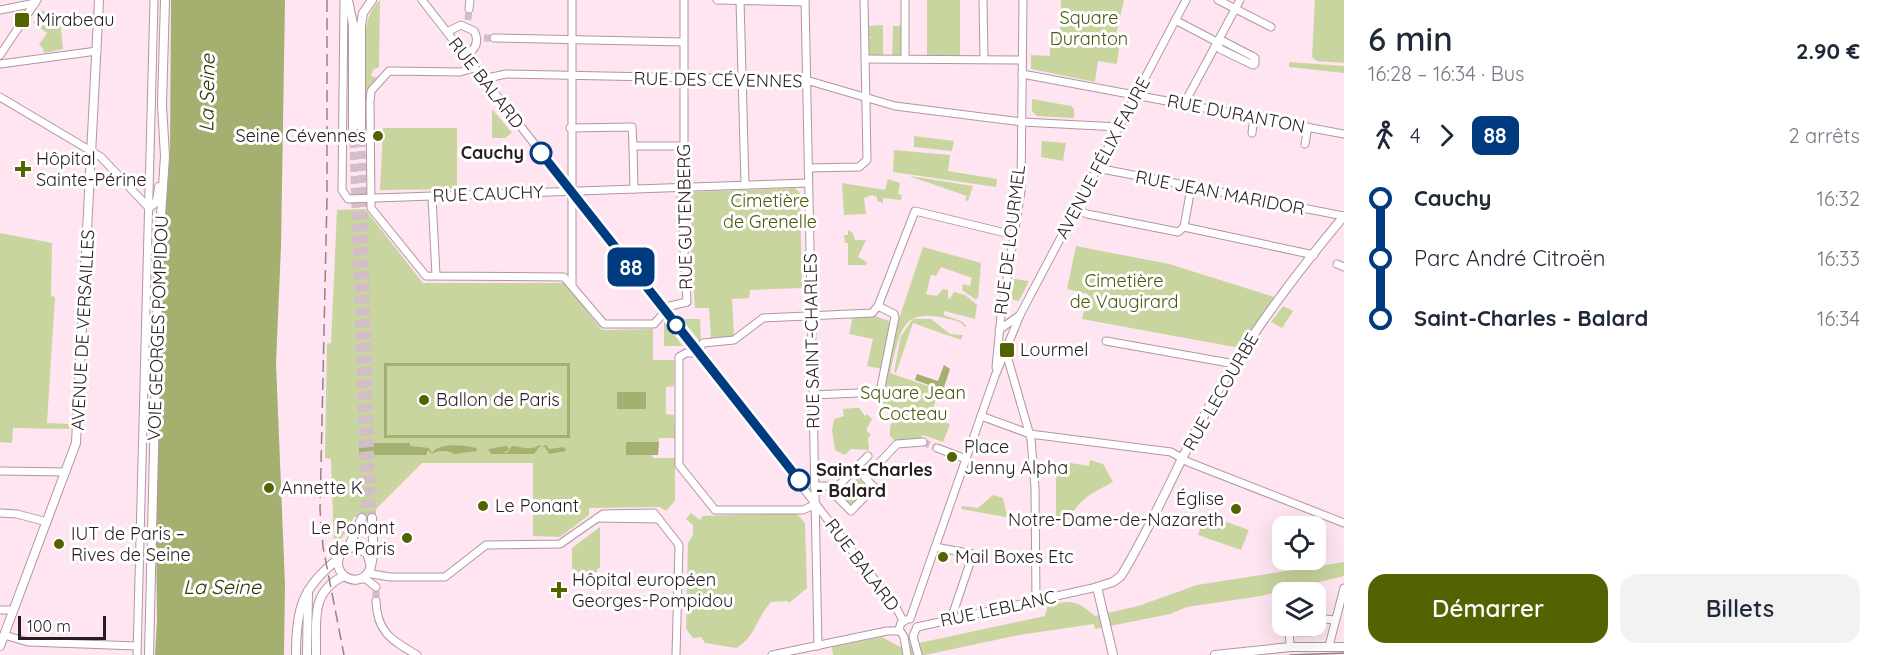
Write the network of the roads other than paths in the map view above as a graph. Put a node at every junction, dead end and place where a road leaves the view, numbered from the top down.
1 (99, 0) edge
2 (154, 0) edge
3 (165, 0) edge
4 (346, 0) edge
5 (372, 0) edge
6 (422, 0) edge
7 (470, 0) edge
8 (572, 0) edge
9 (684, 0) edge
10 (717, 0) edge
11 (864, 0) edge
12 (905, 0) edge
13 (983, 0) edge
14 (1023, 0) edge
15 (1186, 0) edge
16 (1218, 0) edge
17 (1240, 0) edge
18 (36, 1) edge
19 (740, 1) edge
20 (805, 1) edge
21 (469, 9) tunnel mouth
22 (0, 10) edge
23 (1236, 10) junction
24 (1175, 20) junction
25 (1271, 27) dead end
26 (447, 32) junction
27 (494, 38) tunnel mouth
28 (572, 39) junction
29 (683, 42) junction
30 (1217, 42) junction
31 (97, 51) junction
32 (0, 55) edge
33 (465, 56) junction
34 (865, 58) junction
35 (905, 59) junction
36 (984, 59) junction
37 (1022, 60) junction
38 (0, 64) edge
39 (474, 68) junction
40 (1022, 74) junction
41 (570, 77) junction
42 (483, 79) junction
43 (683, 79) junction
44 (741, 80) junction
45 (806, 80) junction
46 (1136, 95) junction
47 (0, 97) edge
48 (866, 98) junction
49 (1184, 104) junction
50 (1254, 117) junction
51 (163, 120) junction
52 (1022, 122) junction
53 (1119, 127) junction
54 (1308, 127) junction
55 (570, 128) junction
56 (1252, 133) dead end
57 (1344, 134) edge
58 (1305, 144) dead end
59 (633, 146) junction
60 (683, 146) junction
61 (92, 150) junction
62 (808, 168) junction
63 (1097, 168) junction
64 (808, 183) junction
65 (745, 185) junction
66 (683, 188) junction
67 (1191, 188) junction
68 (634, 189) junction
69 (571, 191) junction
70 (432, 196) junction
71 (369, 199) junction
72 (149, 208) junction
73 (1076, 209) junction
74 (1344, 216) edge
75 (1184, 227) junction
76 (1014, 235) junction
77 (1314, 255) junction
78 (436, 275) dead end
79 (572, 284) junction
80 (878, 306) junction
81 (665, 310) junction
82 (811, 314) junction
83 (1020, 315) junction
84 (999, 330) junction
85 (1010, 339) junction
86 (1106, 341) dead end
87 (1005, 351) junction
88 (698, 353) junction
89 (1235, 363) junction
90 (1011, 371) junction
91 (996, 373) junction
92 (813, 395) junction
93 (981, 416) junction
94 (1030, 434) junction
95 (922, 442) tunnel mouth
96 (937, 448) tunnel mouth
97 (868, 456) dead end
98 (1183, 458) junction
99 (966, 459) junction
100 (0, 471) edge
101 (66, 472) junction
102 (814, 486) junction
103 (838, 491) junction
104 (816, 504) junction
105 (0, 513) edge
106 (362, 518) tunnel mouth
107 (372, 518) tunnel mouth
108 (47, 522) junction
109 (1344, 523) edge
110 (935, 547) junction
111 (348, 548) junction
112 (338, 559) junction
113 (371, 568) junction
114 (344, 576) junction
115 (358, 579) junction
116 (1097, 587) junction
117 (1344, 588) edge
118 (308, 590) junction
119 (1036, 600) junction
120 (376, 601) tunnel mouth
121 (318, 604) junction
122 (0, 610) edge
123 (13, 610) junction
124 (951, 619) junction
125 (1326, 619) edge
126 (906, 620) junction
127 (1335, 620) junction
128 (917, 627) junction
129 (901, 634) junction
130 (4, 635) junction
131 (913, 636) junction
132 (1289, 636) edge
133 (0, 646) edge
134 (137, 646) junction
135 (818, 646) junction
136 (1290, 647) junction
137 (1344, 647) edge
138 (1330, 651) edge
139 (137, 655) edge
140 (149, 655) edge
141 (296, 655) edge
142 (307, 655) edge
143 (316, 655) edge
144 (321, 655) edge
145 (417, 655) edge
146 (676, 655) edge
147 (772, 655) edge
148 (907, 655) edge
149 (918, 655) edge
150 (1113, 655) edge
151 (1215, 655) edge

1 - 31 main road, AVENUE DE VERSAILLES
2 - 72 street
3 - 51 main road, VOIE GEORGES POMPIDOU
4 - 5 main road
4 - 71 street, RUE CAUCHY
6 - 26 street, RUE BALARD
7 - 21 street
8 - 28 street
9 - 29 street, RUE GUTENBERG
10 - 19 street
11 - 34 street
12 - 35 street
13 - 36 street
14 - 37 street, RUE DE LOURMEL
15 - 24 street, AVENUE FÉLIX FAURE
16 - 23 street
17 - 23 street
18 - 22 street
18 - 32 street
19 - 20 street
19 - 44 street
20 - 45 street, RUE SAINT-CHARLES
23 - 25 street
23 - 30 street
24 - 30 street
24 - 46 street, AVENUE FÉLIX FAURE
26 - 33 street, RUE BALARD
26 - 33 street
27 - 28 street
28 - 29 street
28 - 41 street
29 - 43 street, RUE GUTENBERG
30 - 30 street
30 - 49 street
31 - 38 street
31 - 61 main road, AVENUE DE VERSAILLES
33 - 39 street, RUE BALARD
34 - 35 street
34 - 48 street
35 - 36 street
36 - 37 street
37 - 40 street, RUE DE LOURMEL
39 - 42 street, RUE BALARD
39 - 71 street
40 - 46 street, RUE DURANTON
40 - 52 street, RUE DE LOURMEL
41 - 42 street, RUE DES CÉVENNES
41 - 43 street, RUE DES CÉVENNES
41 - 55 street
42 - 69 street, RUE BALARD
43 - 44 street, RUE DES CÉVENNES
43 - 60 street, RUE GUTENBERG
44 - 45 street, RUE DES CÉVENNES
44 - 65 street
45 - 48 street, RUE DES CÉVENNES
45 - 62 street, RUE SAINT-CHARLES
46 - 49 street, RUE DURANTON
46 - 53 street, AVENUE FÉLIX FAURE
47 - 61 street
48 - 52 street, RUE DES CÉVENNES
48 - 62 street
49 - 50 street, RUE DURANTON
50 - 54 street, RUE DURANTON
50 - 56 street
51 - 72 main road
51 - 140 main road, VOIE GEORGES POMPIDOU
52 - 53 street, RUE DES CÉVENNES
52 - 76 street, RUE DE LOURMEL
53 - 63 street, AVENUE FÉLIX FAURE
54 - 57 street, RUE DURANTON
54 - 58 street
55 - 59 street
55 - 69 street
59 - 60 street
59 - 68 street
60 - 66 street, RUE GUTENBERG
61 - 72 street
61 - 101 main road, AVENUE DE VERSAILLES
62 - 64 street, RUE SAINT-CHARLES
63 - 67 street, RUE JEAN MARIDOR
63 - 73 street, AVENUE FÉLIX FAURE
64 - 65 street, RUE CAUCHY
64 - 82 street, RUE SAINT-CHARLES
65 - 66 street, RUE CAUCHY
66 - 68 street, RUE CAUCHY
66 - 81 street, RUE GUTENBERG
67 - 74 street, RUE JEAN MARIDOR
67 - 75 street
68 - 69 street, RUE CAUCHY
69 - 70 street, RUE CAUCHY
69 - 79 street
69 - 81 street, RUE BALARD
70 - 71 street, RUE CAUCHY
70 - 78 street
71 - 79 street
72 - 134 street
73 - 75 street
73 - 83 street, AVENUE FÉLIX FAURE
74 - 77 main road, RUE LECOURBE
75 - 77 street
76 - 80 street
76 - 84 street, RUE DE LOURMEL
77 - 89 main road, RUE LECOURBE
79 - 81 street
80 - 82 street
80 - 92 street
81 - 88 street, RUE BALARD
82 - 88 street
82 - 92 street, RUE SAINT-CHARLES
83 - 84 street, AVENUE FÉLIX FAURE
83 - 85 street, AVENUE FÉLIX FAURE
84 - 85 street
84 - 87 street, RUE DE LOURMEL
84 - 91 street, AVENUE FÉLIX FAURE
85 - 87 street, AVENUE FÉLIX FAURE
86 - 89 street
87 - 90 street, RUE DE LOURMEL
87 - 91 street, AVENUE FÉLIX FAURE
88 - 104 street, RUE BALARD
88 - 104 street
89 - 98 main road, RUE LECOURBE
90 - 91 street
90 - 94 street, RUE DE LOURMEL
91 - 93 street, AVENUE FÉLIX FAURE
92 - 102 street, RUE SAINT-CHARLES
93 - 94 street
93 - 99 street, AVENUE FÉLIX FAURE
94 - 98 street
94 - 119 street, RUE DE LOURMEL
95 - 103 street
96 - 99 street
97 - 103 street
98 - 109 street
98 - 116 main road, RUE LECOURBE
99 - 110 street, AVENUE FÉLIX FAURE
100 - 101 street
101 - 108 main road, AVENUE DE VERSAILLES
102 - 103 street
102 - 104 street, RUE SAINT-CHARLES
104 - 126 street, RUE BALARD
104 - 135 street, RUE SAINT-CHARLES
105 - 108 street
106 - 111 main road
107 - 113 main road
108 - 123 main road, AVENUE DE VERSAILLES
110 - 124 street
110 - 126 street, AVENUE FÉLIX FAURE
111 - 112 main road
111 - 113 main road
112 - 114 main road
112 - 118 main road
113 - 115 main road
113 - 115 street
113 - 146 street
114 - 115 main road
114 - 121 main road
116 - 119 street, RUE LEBLANC
116 - 150 main road
117 - 127 street
118 - 141 main road
118 - 142 main road
119 - 124 street, RUE LEBLANC
120 - 145 street
121 - 143 main road
121 - 144 main road
122 - 123 street
123 - 130 main road, AVENUE DE VERSAILLES
124 - 128 street, RUE LEBLANC
125 - 127 street
126 - 128 street, RUE BALARD
126 - 129 street, AVENUE FÉLIX FAURE
127 - 138 street
128 - 131 street
129 - 131 street
129 - 135 street
129 - 148 street
130 - 133 main road, AVENUE DE VERSAILLES
130 - 134 street
131 - 149 street
132 - 136 street
134 - 139 street
135 - 147 street
136 - 138 main road
136 - 151 main road
137 - 138 main road

